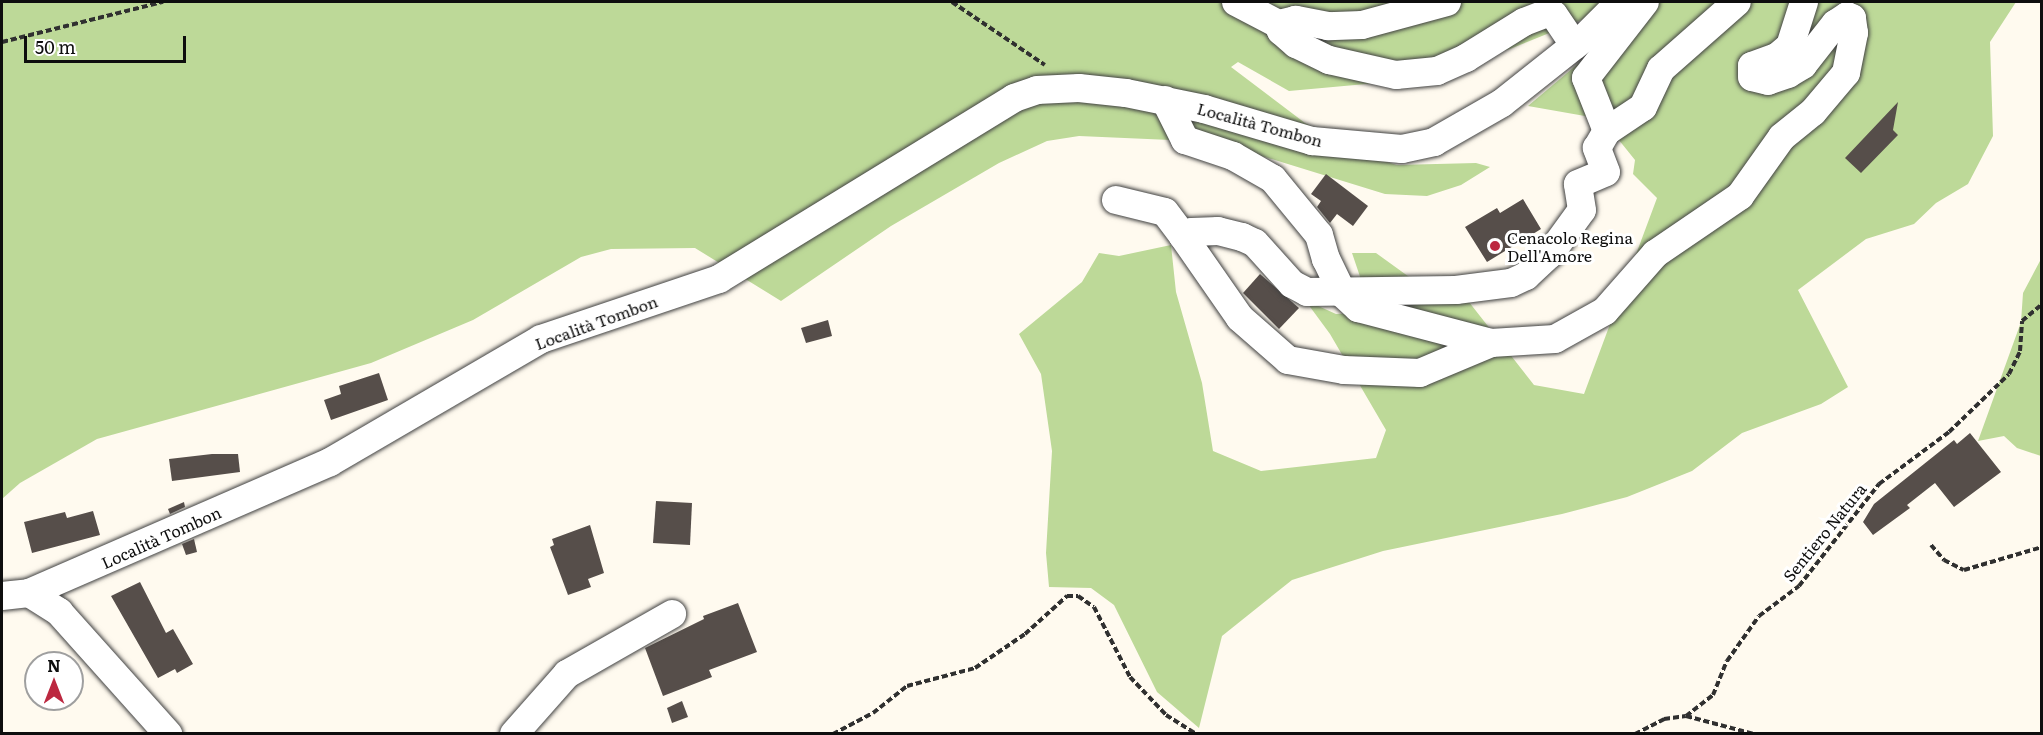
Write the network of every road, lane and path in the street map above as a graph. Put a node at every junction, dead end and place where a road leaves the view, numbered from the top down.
1 (163, 2) edge
2 (952, 2) edge
3 (1236, 2) edge
4 (1447, 2) edge
5 (1620, 2) edge
6 (1645, 2) edge
7 (1737, 2) edge
8 (1804, 2) edge
9 (1278, 24) junction
10 (2, 42) edge
11 (1575, 45) junction
12 (1079, 88) junction
13 (1165, 100) junction
14 (1607, 130) junction
15 (1116, 200) dead end
16 (1183, 236) junction
17 (1343, 294) junction
18 (2042, 304) edge
19 (1491, 343) junction
20 (1931, 545) dead end
21 (2042, 547) edge
22 (15, 595) edge
23 (672, 614) dead end
24 (1686, 716) junction
25 (168, 734) edge
26 (514, 734) edge
27 (833, 734) edge
28 (1197, 734) edge
29 (1635, 734) edge
30 (1754, 734) edge

1 - 10 path
2 - 12 path
3 - 9 street
4 - 9 street
5 - 11 street, Località Tombon
6 - 14 street
7 - 14 street
8 - 19 street, Località Tombon
9 - 11 street
11 - 13 street, Località Tombon
12 - 13 street, Località Tombon
12 - 22 street, Località Tombon
13 - 17 street, Località Tombon
14 - 17 street
15 - 16 street, Località Tombon
16 - 17 street
16 - 19 street, Località Tombon
17 - 19 street, Località Tombon
18 - 24 path, Sentiero Natura
20 - 21 path
22 - 25 street
23 - 26 street
24 - 29 path, Sentiero Natura
24 - 30 path
27 - 28 path

